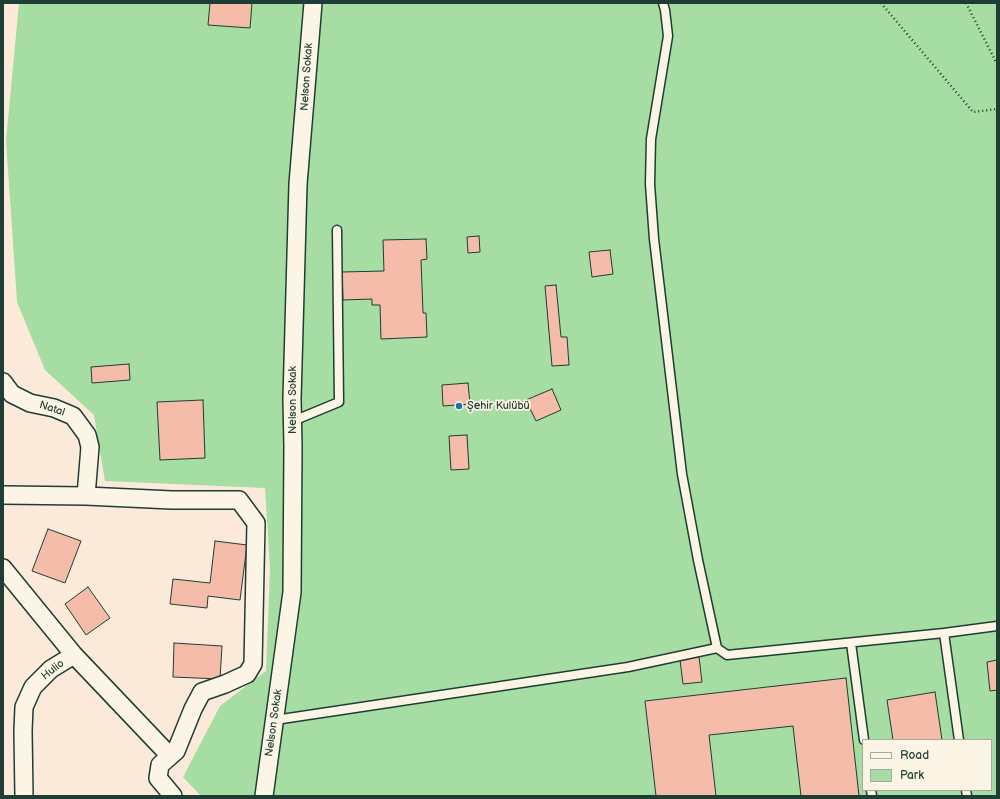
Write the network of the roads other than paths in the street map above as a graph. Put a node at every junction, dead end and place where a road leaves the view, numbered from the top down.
1 (313, 3) edge
2 (663, 3) edge
3 (337, 230) dead end
4 (3, 382) edge
5 (293, 421) junction
6 (3, 495) edge
7 (86, 496) junction
8 (3, 568) edge
9 (997, 626) edge
10 (944, 633) junction
11 (850, 643) junction
12 (717, 648) junction
13 (74, 655) junction
14 (275, 720) junction
15 (864, 739) edge
16 (959, 739) edge
17 (170, 756) junction
18 (24, 796) edge
19 (173, 796) edge
20 (264, 796) edge

1 - 5 street, Nelson Sokak
2 - 12 lane
3 - 5 lane
4 - 7 street, Natal
5 - 14 street, Nelson Sokak
6 - 7 street
7 - 17 street
8 - 13 street, Hulio
9 - 10 lane
10 - 11 lane
10 - 16 lane
11 - 12 lane
11 - 15 lane
12 - 14 lane
13 - 17 street
13 - 18 street, Hulio
14 - 20 street, Nelson Sokak
17 - 19 street

